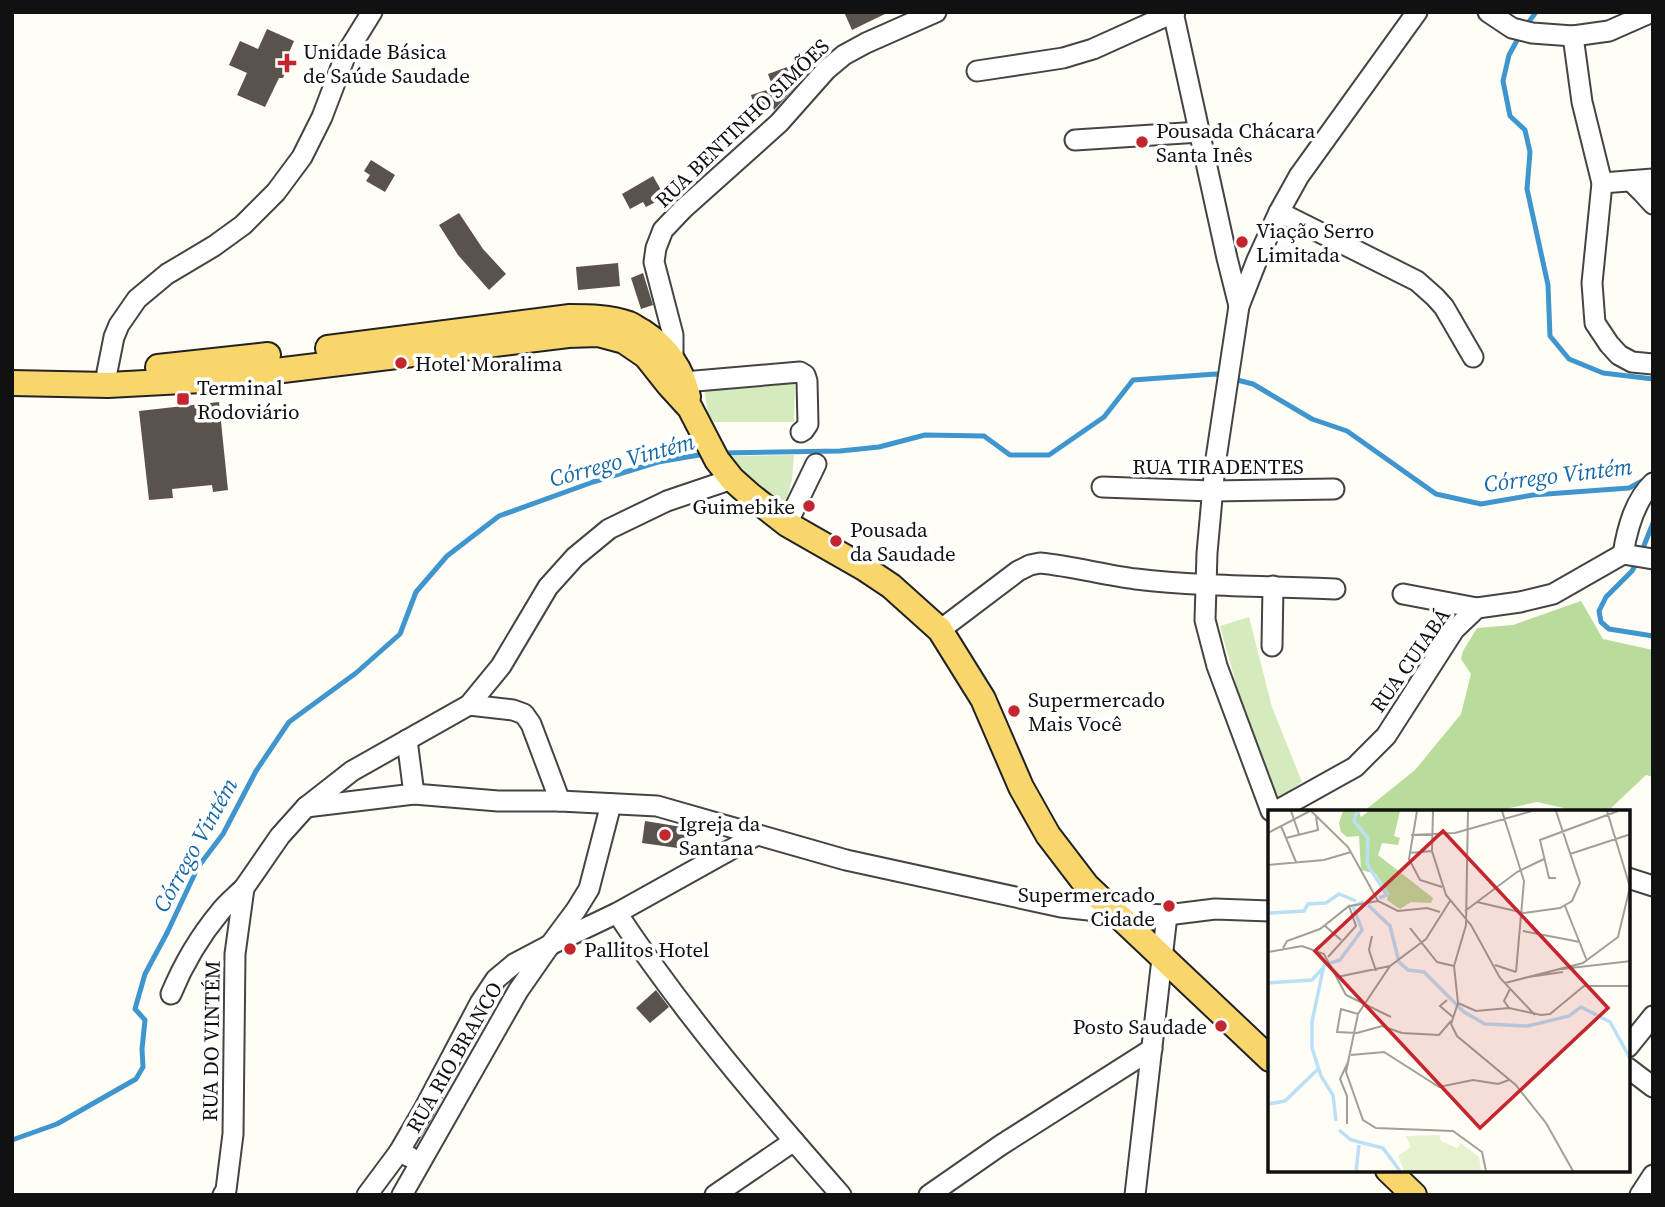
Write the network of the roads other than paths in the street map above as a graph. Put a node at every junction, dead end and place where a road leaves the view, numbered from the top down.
1 (372, 12) edge
2 (936, 12) edge
3 (1417, 12) edge
4 (1488, 12) edge
5 (1652, 12) edge
6 (1174, 13) edge
7 (1573, 36) junction
8 (977, 71) dead end
9 (1200, 132) junction
10 (1075, 141) dead end
11 (1653, 180) edge
12 (1631, 181) junction
13 (1602, 183) junction
14 (1653, 204) edge
15 (1279, 212) junction
16 (1239, 306) junction
17 (1473, 357) dead end
18 (673, 359) junction
19 (267, 364) junction
20 (1653, 364) edge
21 (107, 372) junction
22 (12, 383) edge
23 (39, 383) junction
24 (676, 384) junction
25 (801, 432) dead end
26 (816, 464) dead end
27 (724, 469) junction
28 (1102, 487) dead end
29 (1649, 487) edge
30 (1334, 489) dead end
31 (1212, 491) junction
32 (787, 524) junction
33 (1637, 556) edge
34 (1207, 585) junction
35 (1273, 586) junction
36 (1335, 589) dead end
37 (1403, 594) dead end
38 (1477, 608) junction
39 (940, 630) junction
40 (1272, 646) dead end
41 (469, 705) junction
42 (407, 740) junction
43 (414, 794) junction
44 (559, 801) junction
45 (611, 804) junction
46 (306, 807) junction
47 (1273, 810) edge
48 (1275, 810) edge
49 (757, 835) junction
50 (1630, 879) edge
51 (1653, 887) edge
52 (244, 888) junction
53 (1268, 911) edge
54 (617, 913) junction
55 (1116, 913) junction
56 (1167, 915) junction
57 (550, 945) junction
58 (1163, 959) junction
59 (171, 994) dead end
60 (1653, 1016) edge
61 (1630, 1045) edge
62 (1152, 1049) junction
63 (1268, 1058) edge
64 (1630, 1070) edge
65 (1653, 1087) edge
66 (794, 1141) junction
67 (398, 1152) junction
68 (421, 1162) junction
69 (1390, 1172) edge
70 (1653, 1175) edge
71 (223, 1195) edge
72 (367, 1195) edge
73 (402, 1195) edge
74 (715, 1195) edge
75 (841, 1195) edge
76 (929, 1195) edge
77 (1135, 1195) edge
78 (1414, 1195) edge
79 (1640, 1195) edge

1 - 21 street
2 - 18 street, RUA BENTINHO SIMÕES
3 - 15 street
4 - 7 street
5 - 7 street
6 - 8 street
6 - 9 street
7 - 13 street
9 - 10 street
9 - 16 street
11 - 12 street
12 - 13 street
12 - 14 street
13 - 20 street
15 - 16 street
15 - 17 street
16 - 31 street
18 - 19 main road
18 - 24 main road
19 - 21 main road
19 - 23 main road
19 - 24 main road
21 - 23 main road
22 - 23 main road
24 - 25 street
24 - 27 main road
26 - 32 street
27 - 32 main road
27 - 41 street, RUA DO VINTÉM
28 - 31 street, RUA TIRADENTES
29 - 33 street
30 - 31 street, RUA TIRADENTES
31 - 34 street
32 - 39 main road
33 - 38 street, RUA CUIABÁ
34 - 35 street
34 - 39 street
34 - 47 street
35 - 36 street
35 - 40 street
37 - 38 street
38 - 48 street, RUA CUIABÁ
39 - 55 main road
41 - 42 street, RUA DO VINTÉM
41 - 44 street
42 - 43 street
42 - 46 street, RUA DO VINTÉM
43 - 44 street
43 - 46 street
44 - 45 street
45 - 49 street
45 - 57 street, RUA RIO BRANCO
46 - 52 street, RUA DO VINTÉM
49 - 54 street
49 - 55 street
50 - 51 street
52 - 59 street, RUA DO VINTÉM
52 - 71 street, RUA DO VINTÉM
53 - 56 street
54 - 57 street
54 - 66 street
55 - 56 street
55 - 58 main road
56 - 58 street
57 - 67 street
57 - 68 street, RUA RIO BRANCO
58 - 62 street
58 - 63 main road
60 - 61 street
62 - 76 street
62 - 77 street
64 - 65 street
66 - 74 street
66 - 75 street
67 - 68 street
67 - 72 street
68 - 73 street, RUA RIO BRANCO
69 - 78 main road
70 - 79 street

